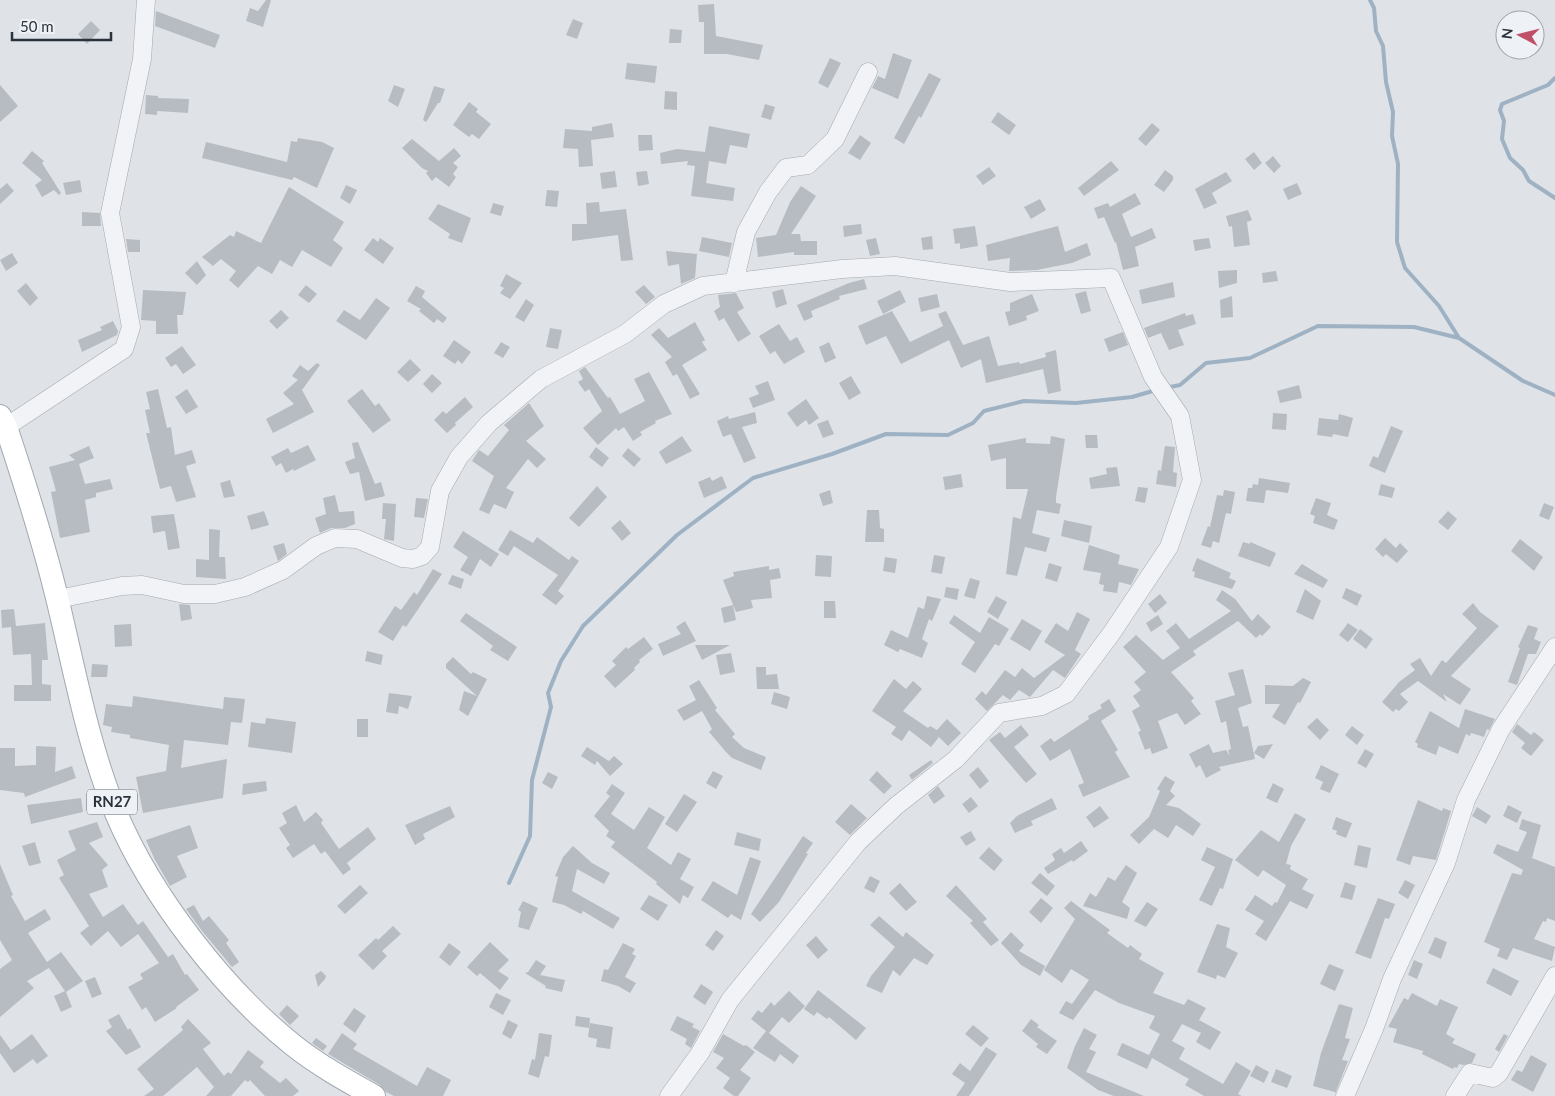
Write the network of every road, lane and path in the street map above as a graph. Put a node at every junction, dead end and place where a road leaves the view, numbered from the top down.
1 (146, 0) edge
2 (868, 72) dead end
3 (734, 282) junction
4 (3, 421) edge
5 (58, 599) junction
6 (1555, 647) edge
7 (1555, 976) edge
8 (374, 1096) edge
9 (669, 1096) edge
10 (1345, 1096) edge
11 (1455, 1096) edge

1 - 4 street
2 - 3 street
3 - 5 street
3 - 9 street
4 - 5 main road, RN27
5 - 8 main road, RN27
6 - 10 street
7 - 11 street

